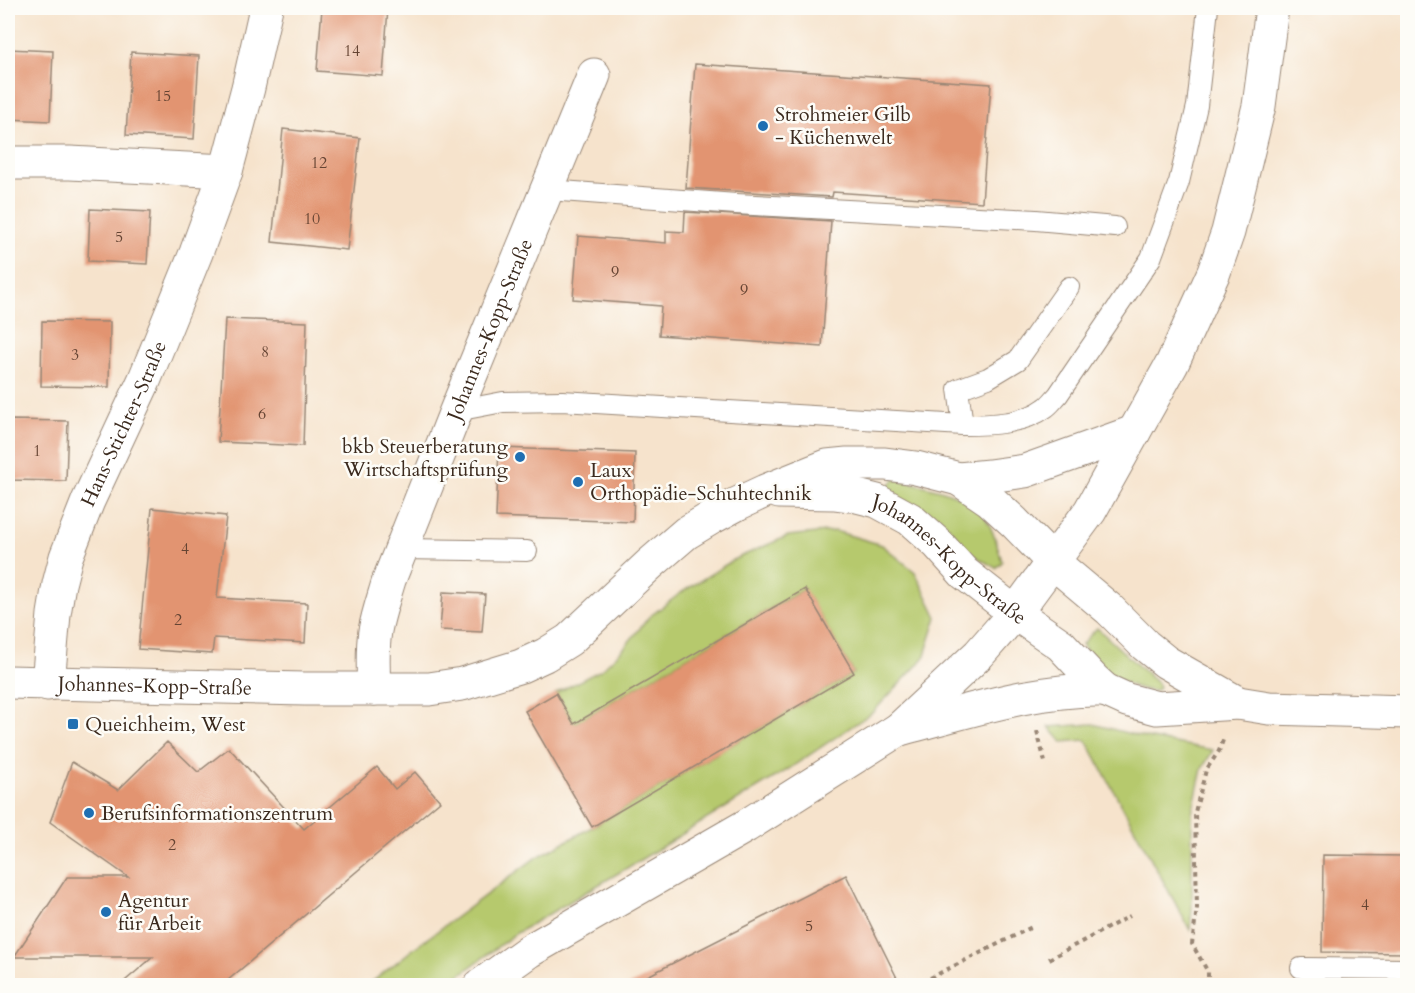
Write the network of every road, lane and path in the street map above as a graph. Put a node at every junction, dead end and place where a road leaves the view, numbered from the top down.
1 (266, 8) edge
2 (1208, 8) edge
3 (1272, 8) edge
4 (594, 75) dead end
5 (8, 163) edge
6 (226, 171) junction
7 (548, 190) junction
8 (1115, 227) dead end
9 (1069, 287) dead end
10 (456, 411) junction
11 (963, 425) junction
12 (1134, 432) junction
13 (958, 479) junction
14 (765, 491) junction
15 (402, 549) junction
16 (527, 551) dead end
17 (1053, 562) junction
18 (1015, 613) junction
19 (8, 682) edge
20 (48, 684) junction
21 (374, 689) junction
22 (1105, 690) junction
23 (1027, 697) junction
24 (1238, 703) junction
25 (1407, 712) edge
26 (899, 729) junction
27 (1046, 762) dead end
28 (1130, 916) dead end
29 (1032, 927) dead end
30 (1049, 959) dead end
31 (1301, 968) dead end
32 (1407, 969) edge
33 (480, 986) edge
34 (914, 986) edge
35 (1208, 986) edge

1 - 6 street, Hans-Stichter-Straße
2 - 11 lane
3 - 12 street
4 - 7 street, Johannes-Kopp-Straße
5 - 6 street
6 - 20 street, Hans-Stichter-Straße
7 - 8 lane
7 - 10 street, Johannes-Kopp-Straße
9 - 11 lane
10 - 11 lane
10 - 15 street, Johannes-Kopp-Straße
12 - 13 street, Johannes-Kopp-Straße
12 - 17 street
13 - 14 street, Johannes-Kopp-Straße
13 - 17 street, Johannes-Kopp-Straße
14 - 18 street, Johannes-Kopp-Straße
14 - 21 street, Johannes-Kopp-Straße
15 - 16 lane
15 - 21 street, Johannes-Kopp-Straße
17 - 18 street
17 - 24 street, Johannes-Kopp-Straße
18 - 22 street, Johannes-Kopp-Straße
18 - 26 street
19 - 20 street, Johannes-Kopp-Straße
20 - 21 street, Johannes-Kopp-Straße
22 - 23 street, Johannes-Kopp-Straße
22 - 24 street, Johannes-Kopp-Straße
23 - 26 street, Johannes-Kopp-Straße
23 - 27 path
24 - 25 street, Johannes-Kopp-Straße
24 - 35 path
26 - 33 street
28 - 30 path
29 - 34 path
31 - 32 lane

